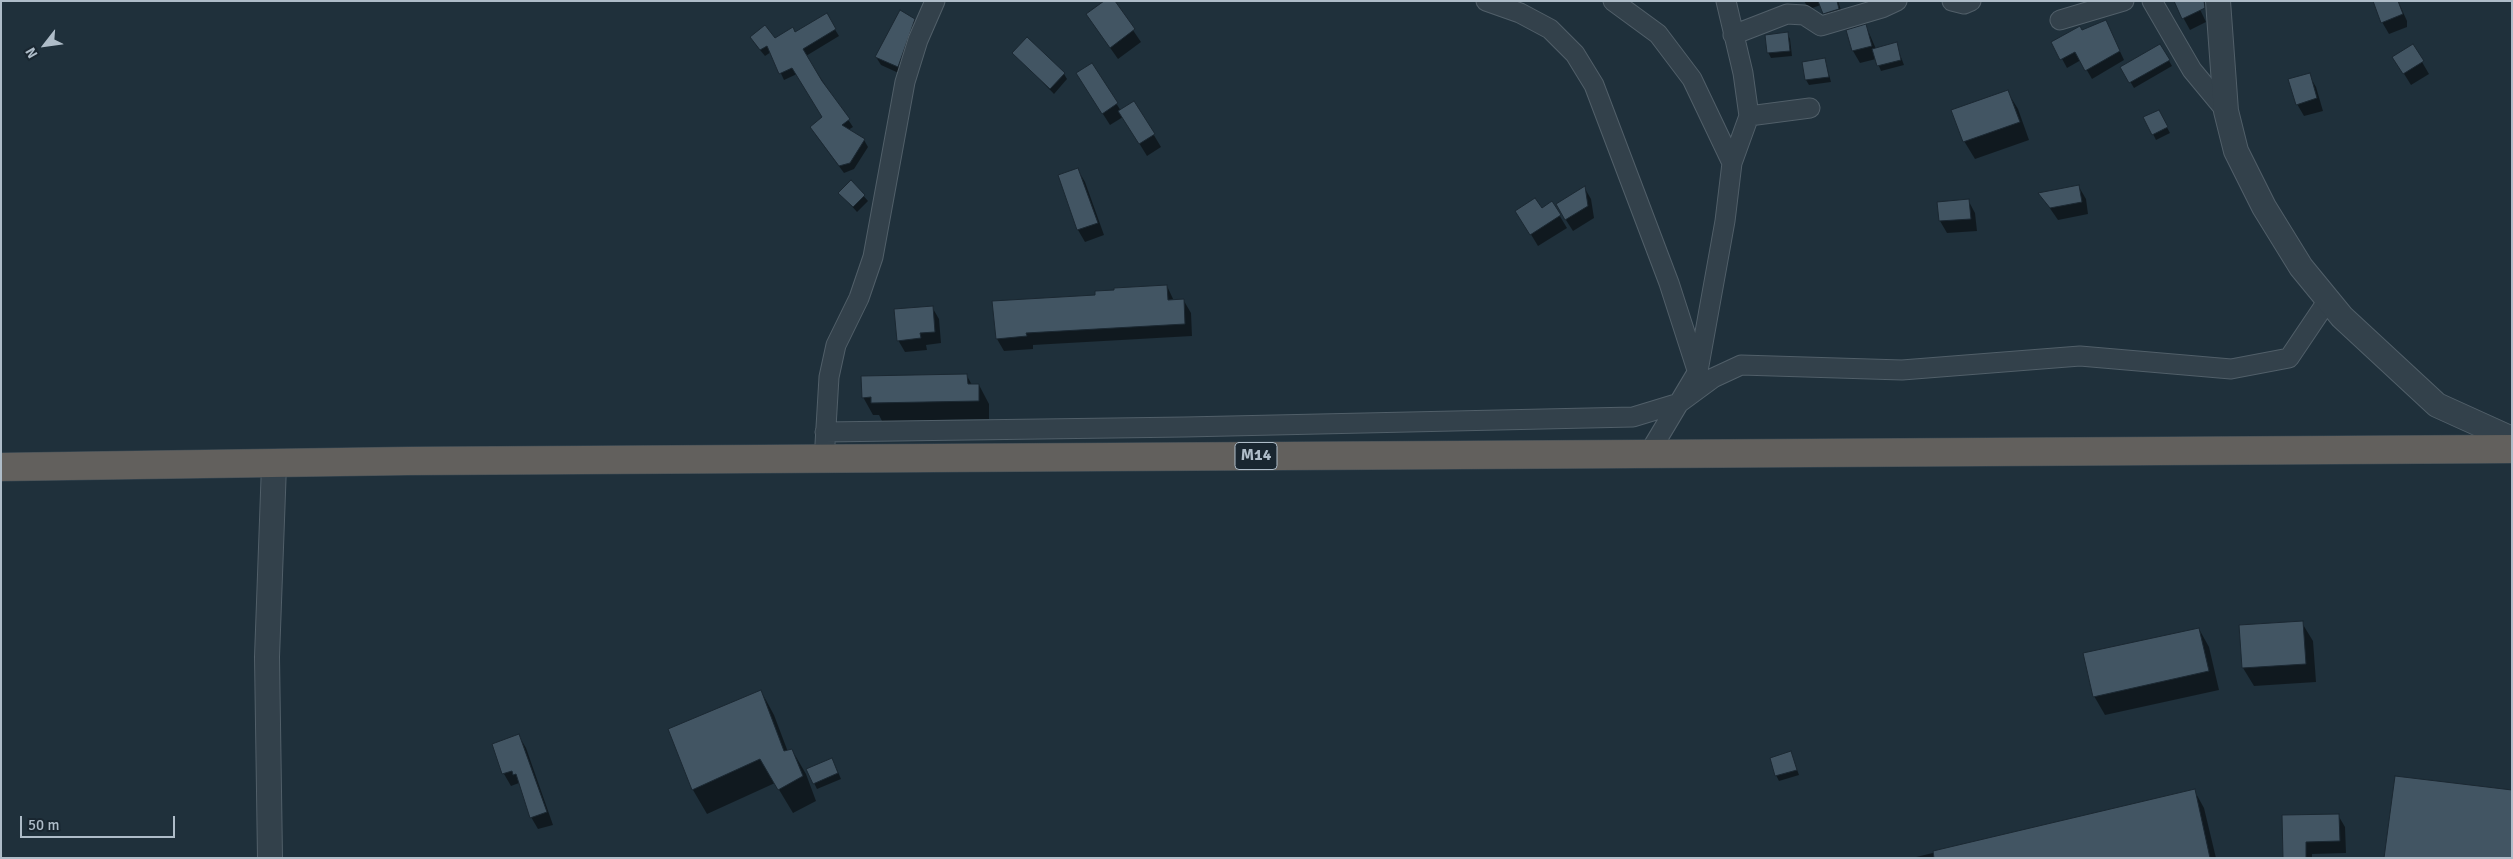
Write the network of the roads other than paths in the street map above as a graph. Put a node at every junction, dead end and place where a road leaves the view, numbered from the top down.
1 (935, 1) edge
2 (1486, 1) edge
3 (1613, 1) edge
4 (1726, 1) edge
5 (1897, 1) edge
6 (1952, 1) edge
7 (1971, 1) edge
8 (2124, 1) edge
9 (2152, 1) edge
10 (2218, 1) edge
11 (2060, 20) dead end
12 (1733, 35) junction
13 (1810, 108) dead end
14 (2226, 111) junction
15 (1749, 116) junction
16 (1732, 164) junction
17 (2328, 300) junction
18 (1698, 371) junction
19 (1680, 403) junction
20 (825, 432) junction
21 (2512, 439) edge
22 (2512, 449) edge
23 (1649, 453) junction
24 (825, 460) junction
25 (274, 464) junction
26 (1, 467) edge
27 (270, 858) edge

1 - 20 street
2 - 18 street
3 - 16 street
4 - 12 street
5 - 12 street
6 - 7 street
8 - 11 street
9 - 14 street
10 - 14 street
12 - 15 street
13 - 15 street
14 - 17 street
15 - 16 street
16 - 18 street
17 - 19 street
17 - 21 street
18 - 19 street
19 - 20 street
19 - 23 street
20 - 24 street
22 - 23 highway, M14
23 - 24 highway, M14
24 - 25 highway, M14
25 - 26 highway, M14
25 - 27 street

